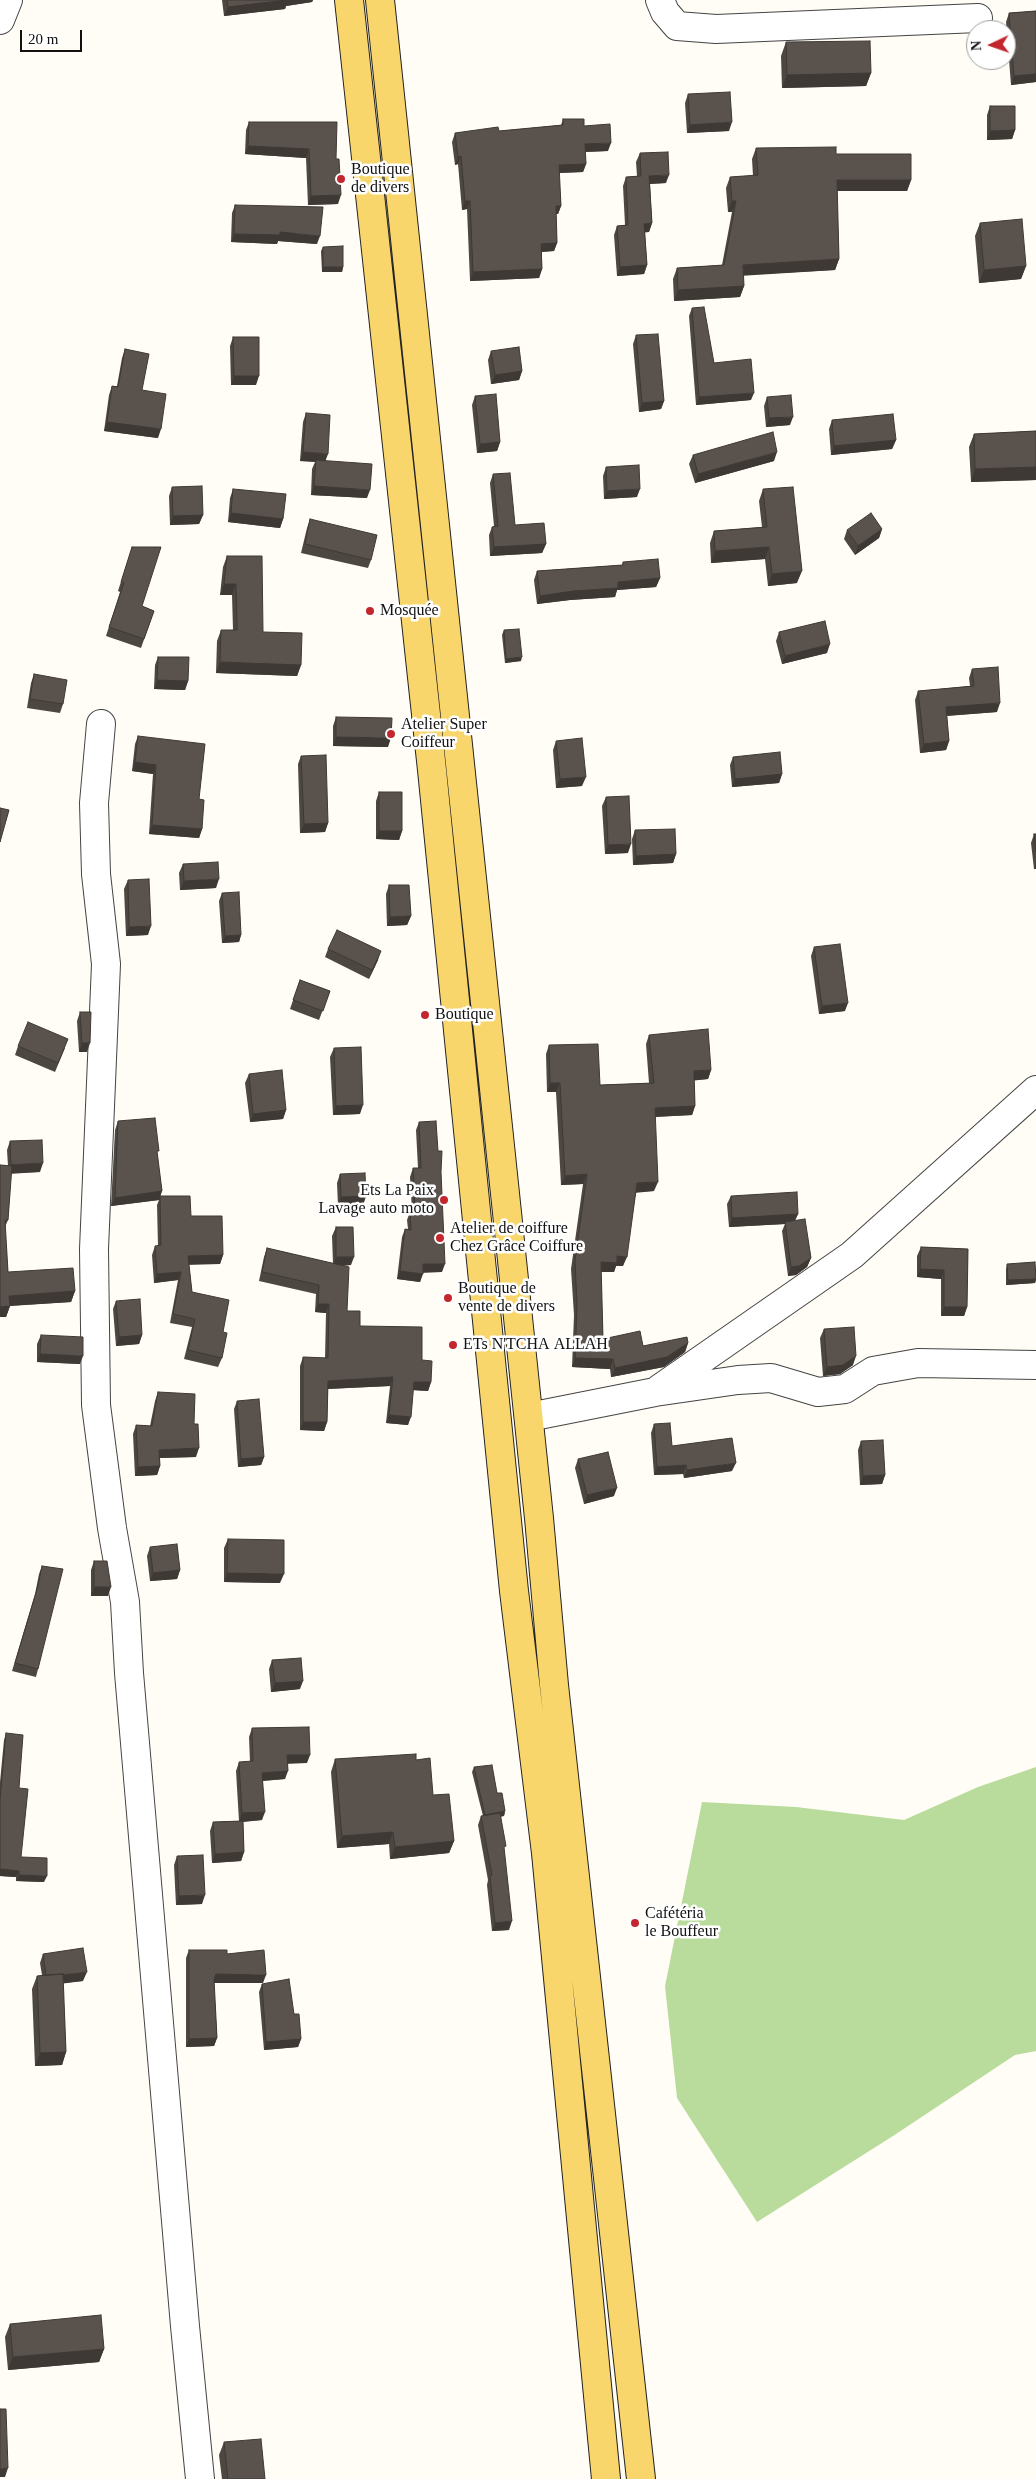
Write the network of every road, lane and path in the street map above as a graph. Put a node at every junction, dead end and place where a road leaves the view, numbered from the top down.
1 (8, 0) edge
2 (349, 0) edge
3 (380, 0) edge
4 (660, 0) edge
5 (978, 18) dead end
6 (0, 20) edge
7 (361, 113) junction
8 (391, 113) junction
9 (101, 724) dead end
10 (1036, 1090) edge
11 (1036, 1365) edge
12 (656, 1392) junction
13 (528, 1417) junction
14 (200, 2479) edge
15 (606, 2479) edge
16 (642, 2479) edge

1 - 6 street
2 - 7 main road
3 - 8 main road
4 - 5 street
7 - 8 main road
7 - 15 main road
8 - 13 main road
9 - 14 street
10 - 12 street
11 - 12 street
12 - 13 street
13 - 16 main road

